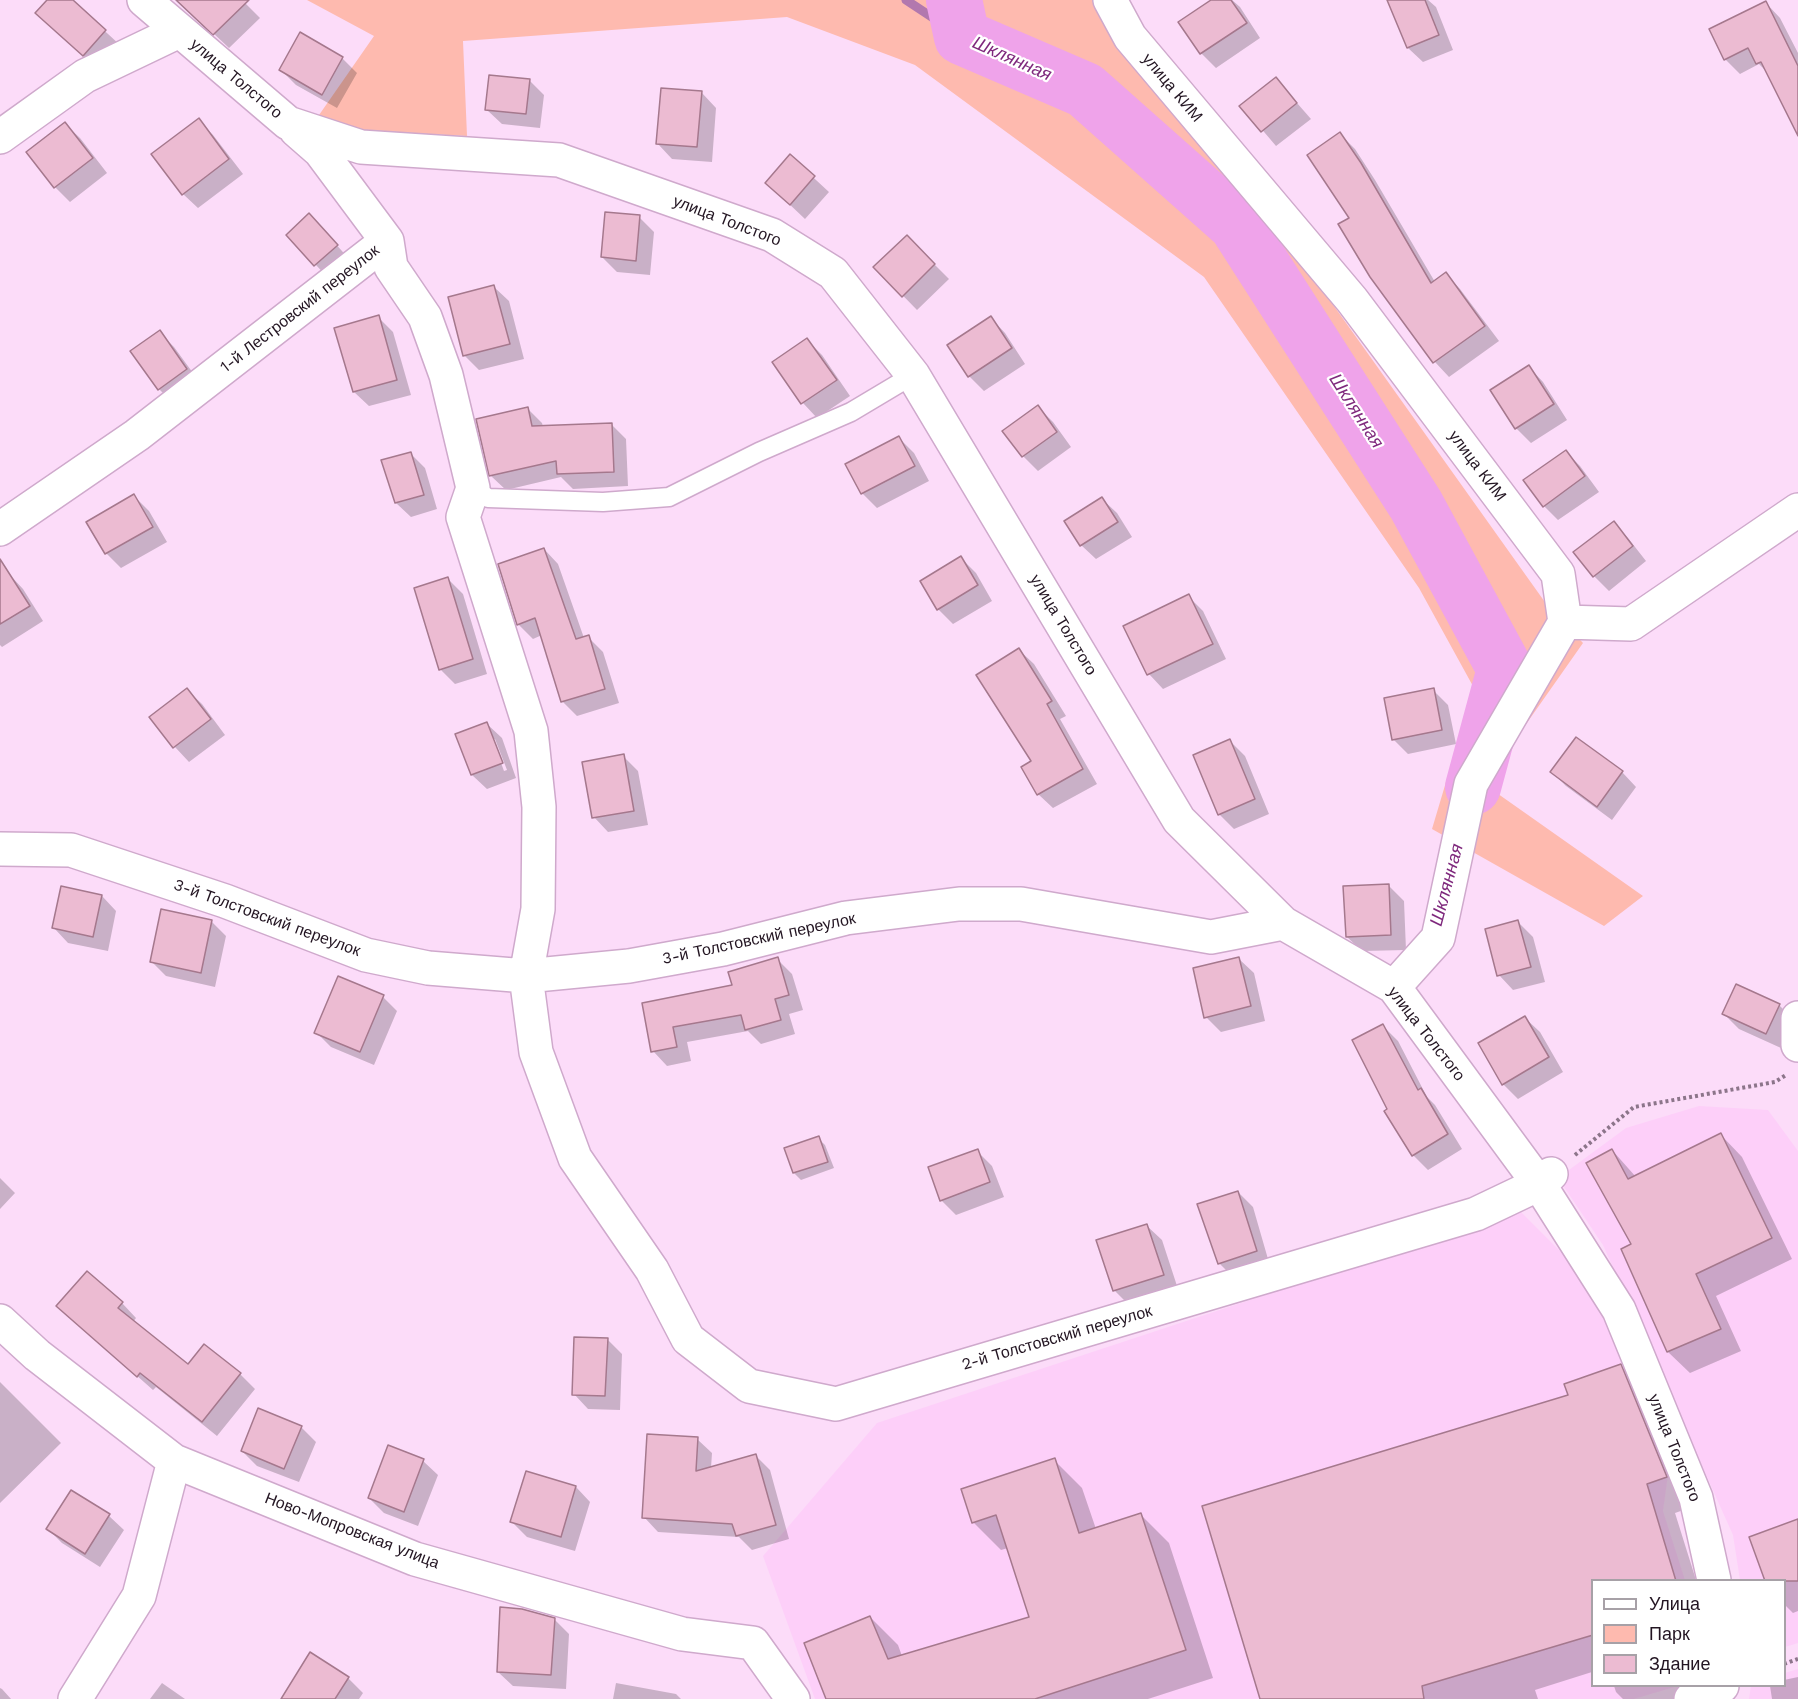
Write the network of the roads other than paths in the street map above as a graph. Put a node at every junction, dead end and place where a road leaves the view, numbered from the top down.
1 (144, 0) edge
2 (1110, 0) edge
3 (179, 31) junction
4 (288, 123) junction
5 (0, 137) edge
6 (387, 241) junction
7 (913, 375) junction
8 (473, 488) junction
9 (1798, 510) edge
10 (0, 529) edge
11 (1565, 622) junction
12 (0, 849) edge
13 (1283, 923) junction
14 (526, 976) junction
15 (1395, 986) junction
16 (1798, 1018) edge
17 (1794, 1058) edge
18 (1545, 1179) junction
19 (0, 1322) edge
20 (174, 1461) junction
21 (1714, 1579) edge
22 (1720, 1687) edge
23 (75, 1699) edge
24 (793, 1699) edge
25 (1691, 1699) edge

1 - 3 street, улица Толстого
2 - 11 street, улица КИМ
3 - 4 street, улица Толстого
3 - 5 street
4 - 6 street
4 - 7 street, улица Толстого
6 - 8 street, 1-й Лестровский переулок
6 - 10 street, 1-й Лестровский переулок
7 - 8 lane
7 - 13 street, улица Толстого
8 - 14 street
9 - 11 street
11 - 15 street
12 - 14 street, 3-й Толстовский переулок
13 - 14 street, 3-й Толстовский переулок
13 - 15 street, улица Толстого
14 - 18 street, 2-й Толстовский переулок
15 - 18 street, улица Толстого
16 - 17 street
18 - 21 street, улица Толстого
19 - 20 street, Ново-Мопровская улица
20 - 23 street
20 - 24 street, Ново-Мопровская улица
22 - 25 street

